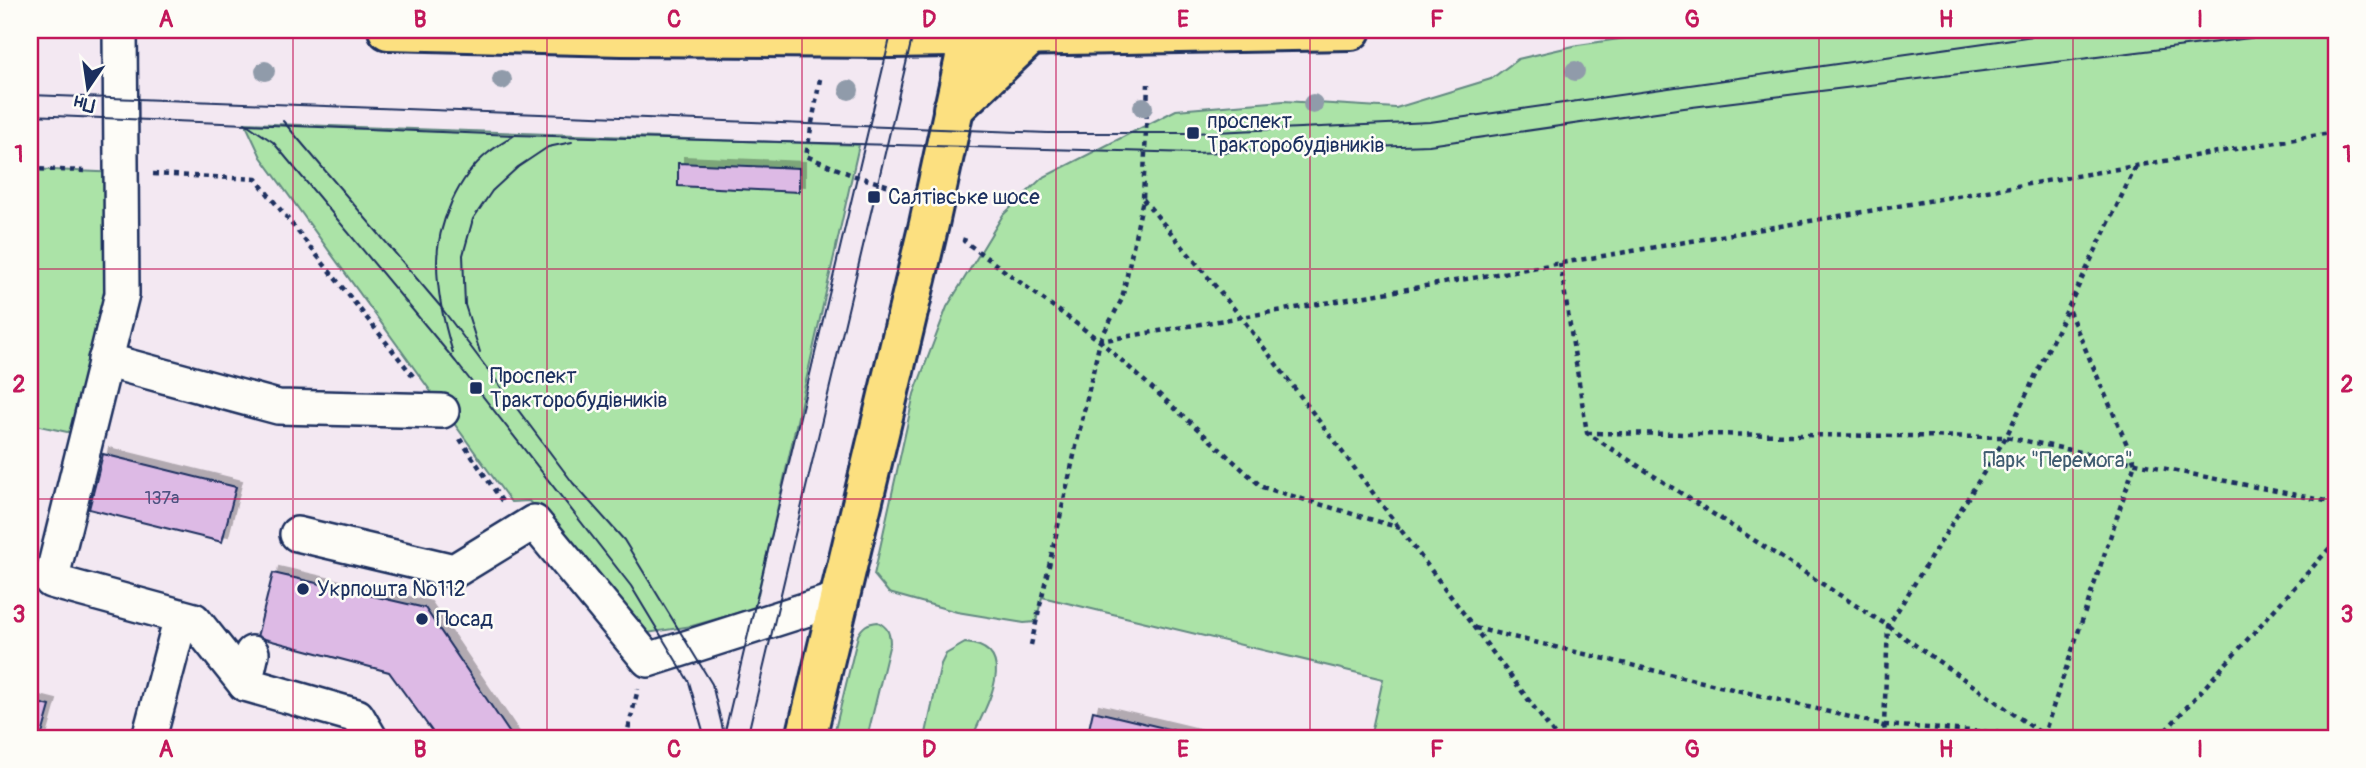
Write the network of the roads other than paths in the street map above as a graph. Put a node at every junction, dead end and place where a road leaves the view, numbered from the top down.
1 (120, 30) edge
2 (388, 30) edge
3 (1351, 30) edge
4 (1031, 33) edge
5 (971, 34) edge
6 (953, 109) junction
7 (105, 360) junction
8 (442, 411) dead end
9 (297, 534) dead end
10 (40, 579) edge
11 (839, 600) junction
12 (181, 617) junction
13 (149, 738) edge
14 (370, 738) edge
15 (806, 738) edge

1 - 7 lane
2 - 5 main road
3 - 4 main road
4 - 5 main road
4 - 6 main road
5 - 6 main road
6 - 11 main road
7 - 8 lane
7 - 10 lane
9 - 11 lane
10 - 12 lane
11 - 15 main road
12 - 13 lane
12 - 14 lane

